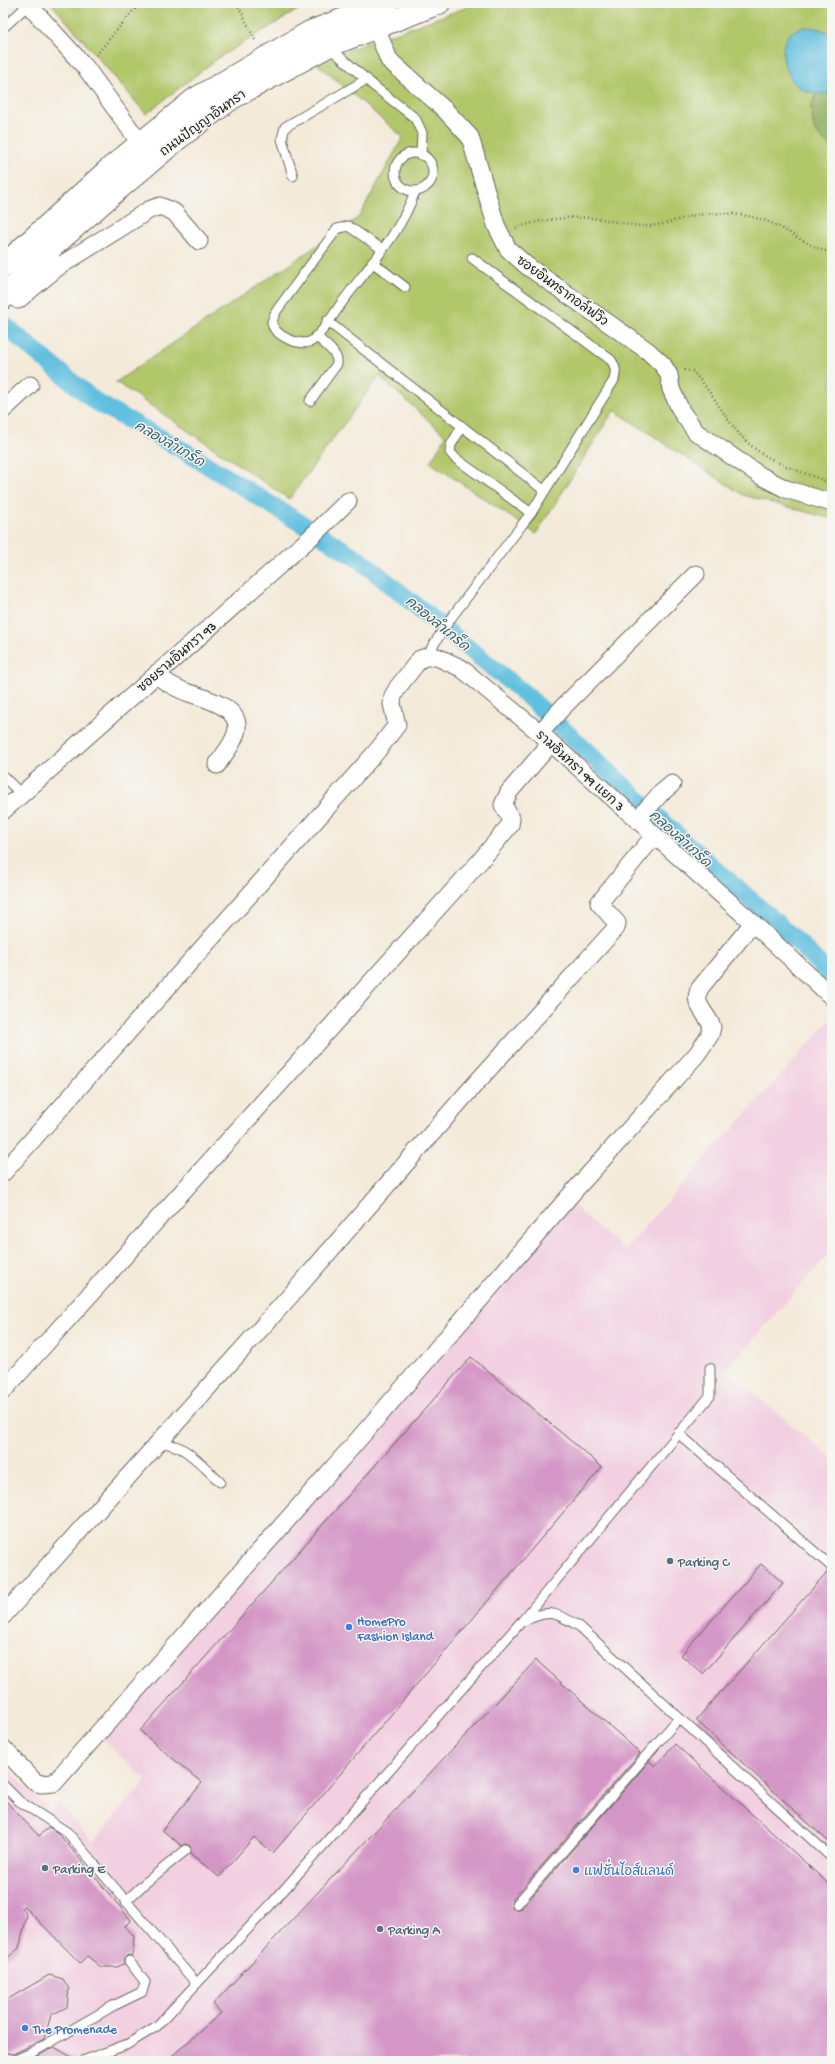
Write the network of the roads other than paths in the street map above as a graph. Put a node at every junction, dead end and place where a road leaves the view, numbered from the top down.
1 (439, 3) edge
2 (27, 4) edge
3 (379, 13) edge
4 (3, 28) edge
5 (319, 39) junction
6 (367, 79) junction
7 (147, 152) junction
8 (421, 155) junction
9 (293, 176) dead end
10 (415, 191) junction
11 (199, 241) dead end
12 (382, 249) junction
13 (472, 258) dead end
14 (50, 261) junction
15 (372, 262) junction
16 (3, 266) edge
17 (406, 287) dead end
18 (11, 299) edge
19 (327, 321) junction
20 (316, 336) junction
21 (30, 385) dead end
22 (310, 401) dead end
23 (3, 410) edge
24 (462, 426) junction
25 (545, 491) junction
26 (348, 501) dead end
27 (832, 503) edge
28 (531, 513) junction
29 (696, 574) dead end
30 (428, 653) junction
31 (158, 672) junction
32 (546, 733) junction
33 (217, 765) dead end
34 (3, 776) edge
35 (666, 789) dead end
36 (21, 794) junction
37 (3, 811) edge
38 (640, 816) junction
39 (654, 836) junction
40 (753, 923) junction
41 (832, 997) edge
42 (3, 1173) edge
43 (710, 1368) dead end
44 (3, 1391) edge
45 (678, 1433) junction
46 (160, 1439) junction
47 (220, 1482) dead end
48 (832, 1567) edge
49 (3, 1616) edge
50 (521, 1622) junction
51 (679, 1718) junction
52 (3, 1748) edge
53 (3, 1785) edge
54 (186, 1850) dead end
55 (832, 1858) edge
56 (125, 1902) junction
57 (517, 1904) dead end
58 (129, 1961) dead end
59 (196, 1983) junction
60 (91, 2059) edge
61 (13, 2061) edge
62 (83, 2061) edge

1 - 3 main road, ถนนปัญญาอินทรา
2 - 4 lane
2 - 7 street
3 - 5 main road, ถนนปัญญาอินทรา
3 - 27 street, ซอยอินทรากอล์ฟวิว
5 - 6 lane
5 - 7 main road, ถนนปัญญาอินทรา
5 - 7 main road, ถนนปัญญาอินทรา
6 - 8 lane
6 - 9 lane
7 - 14 main road, ถนนปัญญาอินทรา
7 - 16 main road, ถนนปัญญาอินทรา
8 - 10 lane
8 - 10 lane
10 - 12 lane
11 - 14 street
12 - 15 lane
12 - 20 lane
13 - 25 lane
14 - 18 main road, ถนนปัญญาอินทรา
15 - 17 lane
15 - 19 lane
19 - 20 lane
19 - 24 lane
20 - 22 lane
21 - 23 street
24 - 25 lane
24 - 28 lane
25 - 28 lane
26 - 31 street, ซอยรามอินทรา 93
28 - 30 lane
29 - 32 street
30 - 32 street, รามอินทรา 99 แยก 3
30 - 42 street
31 - 33 street
31 - 36 street, ซอยรามอินทรา 93
32 - 38 street, รามอินทรา 99 แยก 3
32 - 44 street
34 - 36 lane
35 - 38 street
36 - 37 street, ซอยรามอินทรา 93
38 - 39 street, รามอินทรา 99 แยก 3
39 - 40 street, รามอินทรา 99 แยก 3
39 - 46 street
40 - 41 street, รามอินทรา 99 แยก 3
40 - 52 street
43 - 45 lane
45 - 48 lane
45 - 50 lane
46 - 47 lane
46 - 49 street
50 - 51 lane
50 - 59 lane
51 - 55 lane
51 - 57 lane
53 - 56 lane
54 - 56 lane
56 - 59 lane
58 - 61 lane
59 - 60 lane
60 - 62 lane

